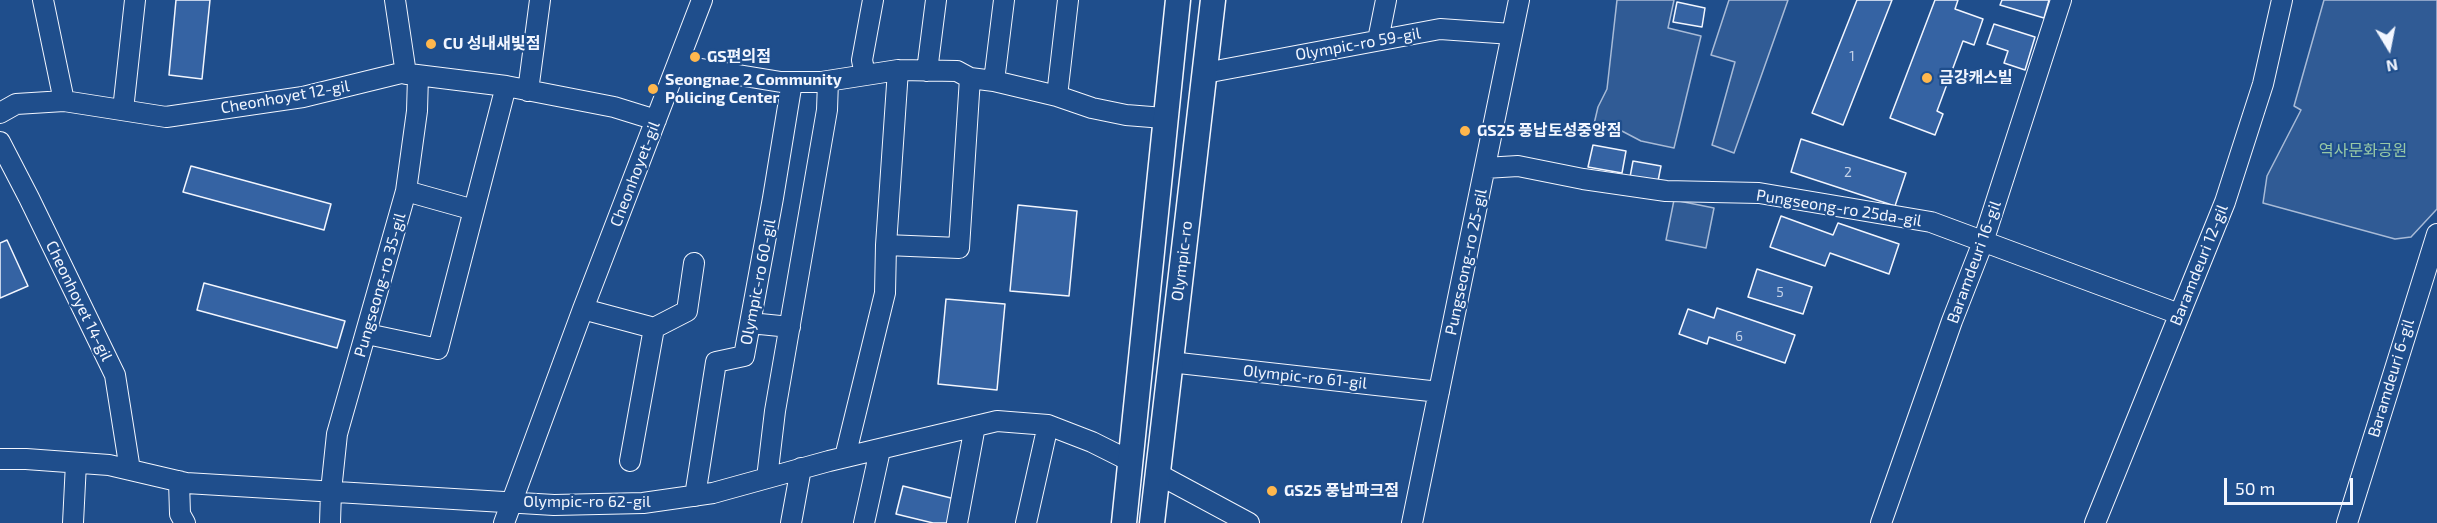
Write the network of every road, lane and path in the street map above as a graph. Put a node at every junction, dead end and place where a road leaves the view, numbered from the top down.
1 (43, 0) edge
2 (135, 0) edge
3 (395, 0) edge
4 (540, 0) edge
5 (873, 0) edge
6 (936, 0) edge
7 (1004, 0) edge
8 (1068, 0) edge
9 (1178, 0) edge
10 (1213, 0) edge
11 (1386, 0) edge
12 (1519, 0) edge
13 (2061, 0) edge
14 (2282, 0) edge
15 (697, 2) edge
16 (1512, 34) junction
17 (1378, 40) junction
18 (677, 65) junction
19 (898, 70) junction
20 (927, 71) junction
21 (1204, 73) junction
22 (412, 75) junction
23 (865, 75) junction
24 (969, 78) junction
25 (828, 81) junction
26 (994, 81) junction
27 (792, 82) junction
28 (506, 86) junction
29 (528, 91) junction
30 (1057, 96) junction
31 (64, 101) junction
32 (123, 110) junction
33 (0, 112) edge
34 (1164, 118) junction
35 (656, 120) junction
36 (0, 142) edge
37 (1485, 168) junction
38 (406, 191) junction
39 (474, 210) junction
40 (2437, 234) edge
41 (1983, 242) junction
42 (886, 245) junction
43 (694, 263) dead end
44 (583, 309) junction
45 (2180, 314) junction
46 (750, 323) junction
47 (790, 327) junction
48 (654, 328) junction
49 (367, 334) junction
50 (1170, 362) junction
51 (1439, 392) junction
52 (1048, 425) junction
53 (975, 426) junction
54 (880, 450) junction
55 (846, 457) junction
56 (0, 459) edge
57 (630, 461) dead end
58 (1130, 461) junction
59 (76, 463) junction
60 (801, 468) junction
61 (130, 470) junction
62 (1158, 474) junction
63 (767, 478) junction
64 (179, 481) junction
65 (331, 491) junction
66 (695, 496) junction
67 (512, 502) junction
68 (73, 523) edge
69 (184, 523) edge
70 (330, 523) edge
71 (504, 523) edge
72 (791, 523) edge
73 (864, 523) edge
74 (957, 523) edge
75 (1026, 523) edge
76 (1124, 523) edge
77 (1152, 523) edge
78 (1249, 523) edge
79 (1412, 523) edge
80 (1881, 523) edge
81 (2095, 523) edge
82 (2347, 523) edge

1 - 31 street
2 - 32 street
3 - 22 street, Pungseong-ro 35-gil
4 - 29 street
5 - 23 street
6 - 20 street
7 - 26 street
8 - 30 street
9 - 34 main road, Olympic-ro
10 - 21 main road, Olympic-ro
11 - 17 street
12 - 16 street, Pungseong-ro 25-gil
13 - 41 street, Baramdeuri 16-gil
14 - 45 street, Baramdeuri 12-gil
15 - 18 street, Cheonhoyet-gil
16 - 17 street, Olympic-ro 59-gil
16 - 37 street, Pungseong-ro 25-gil
17 - 21 street, Olympic-ro 59-gil
18 - 27 street
18 - 35 street, Cheonhoyet-gil
19 - 20 street
19 - 23 street
19 - 42 street
20 - 24 street
21 - 50 main road, Olympic-ro
22 - 28 street, Cheonhoyet 12-gil
22 - 32 street, Cheonhoyet 12-gil
22 - 38 street, Pungseong-ro 35-gil
23 - 25 street
24 - 26 street
24 - 42 street
25 - 27 street
25 - 47 street
26 - 30 street
27 - 46 street, Olympic-ro 60-gil
28 - 29 street, Cheonhoyet 12-gil
28 - 39 street
29 - 35 street, Cheonhoyet 12-gil
30 - 34 street
31 - 32 street, Cheonhoyet 12-gil
31 - 33 street, Cheonhoyet 12-gil
34 - 58 main road, Olympic-ro
35 - 44 street, Cheonhoyet-gil
36 - 61 street, Cheonhoyet 14-gil
37 - 41 street, Pungseong-ro 25da-gil
37 - 51 street, Pungseong-ro 25-gil
38 - 39 street
38 - 49 street, Pungseong-ro 35-gil
39 - 49 street
40 - 82 street, Baramdeuri 6-gil
41 - 45 street, Pungseong-ro 25da-gil
41 - 80 street, Baramdeuri 16-gil
42 - 55 street
43 - 48 street
44 - 48 street
44 - 67 street, Cheonhoyet-gil
45 - 81 street, Baramdeuri 12-gil
46 - 47 street
46 - 66 street, Olympic-ro 60-gil
47 - 63 street
48 - 57 street
49 - 65 street, Pungseong-ro 35-gil
50 - 51 street, Olympic-ro 61-gil
50 - 62 main road, Olympic-ro
51 - 79 street, Pungseong-ro 25-gil
52 - 53 street, Olympic-ro 62-gil
52 - 58 street, Olympic-ro 62-gil
52 - 75 street
53 - 54 street, Olympic-ro 62-gil
53 - 74 street
54 - 55 street, Olympic-ro 62-gil
54 - 73 street
55 - 60 street, Olympic-ro 62-gil
56 - 59 street
58 - 76 main road, Olympic-ro
59 - 61 street
59 - 68 street
60 - 63 street, Olympic-ro 62-gil
60 - 72 street
61 - 64 street
62 - 77 main road, Olympic-ro
62 - 78 street
63 - 66 street, Olympic-ro 62-gil
64 - 65 street
64 - 69 street
65 - 67 street
65 - 70 street, Pungseong-ro 35-gil
66 - 67 street, Olympic-ro 62-gil
67 - 71 street, Cheonhoyet-gil

